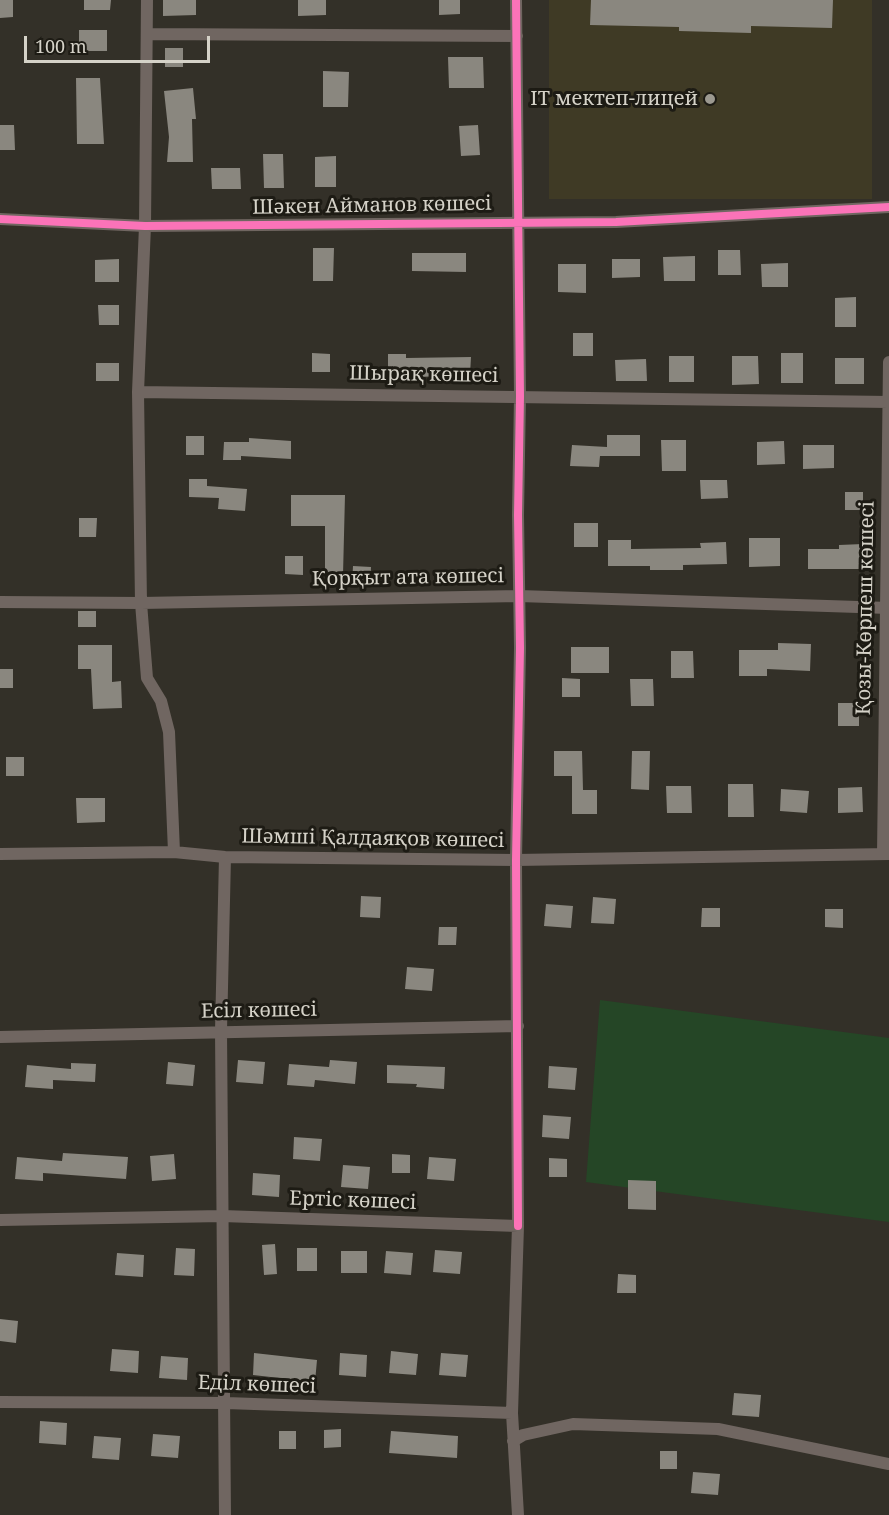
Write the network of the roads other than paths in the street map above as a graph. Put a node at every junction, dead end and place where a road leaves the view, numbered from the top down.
1 (147, 0) edge
2 (516, 0) edge
3 (148, 34) junction
4 (517, 36) junction
5 (889, 207) edge
6 (0, 219) edge
7 (519, 221) junction
8 (145, 226) junction
9 (889, 362) edge
10 (138, 392) junction
11 (520, 396) junction
12 (889, 402) edge
13 (519, 596) junction
14 (0, 602) edge
15 (141, 603) junction
16 (887, 608) edge
17 (174, 852) junction
18 (0, 854) edge
19 (886, 854) edge
20 (225, 857) junction
21 (516, 860) junction
22 (518, 1026) junction
23 (221, 1031) junction
24 (0, 1037) edge
25 (222, 1216) junction
26 (0, 1220) edge
27 (518, 1226) junction
28 (0, 1402) edge
29 (226, 1403) junction
30 (512, 1413) junction
31 (513, 1441) junction
32 (889, 1464) edge
33 (225, 1515) edge
34 (518, 1515) edge

1 - 3 street
2 - 4 street
3 - 4 street
3 - 8 street
4 - 7 street
5 - 7 street, Шәкен Айманов көшесі
6 - 8 street, Шәкен Айманов көшесі
7 - 8 street, Шәкен Айманов көшесі
7 - 11 street
8 - 10 street
9 - 12 street, Қозы-Көрпеш көшесі
10 - 11 street, Шырақ көшесі
10 - 15 street
11 - 12 street, Шырақ көшесі
11 - 13 street
12 - 16 street, Қозы-Көрпеш көшесі
13 - 15 street, Қорқыт ата көшесі
13 - 16 street, Қорқыт ата көшесі
13 - 21 street
14 - 15 street, Қорқыт ата көшесі
15 - 17 street
16 - 19 street, Қозы-Көрпеш көшесі
17 - 18 street, Шәмші Қалдаяқов көшесі
17 - 20 street, Шәмші Қалдаяқов көшесі
19 - 21 street, Шәмші Қалдаяқов көшесі
20 - 21 street, Шәмші Қалдаяқов көшесі
20 - 23 street
21 - 22 street
22 - 23 street, Есіл көшесі
22 - 27 street
23 - 24 street, Есіл көшесі
23 - 25 street
25 - 26 street, Ертіс көшесі
25 - 27 street, Ертіс көшесі
25 - 29 street
27 - 30 street
28 - 29 street, Еділ көшесі
29 - 30 street, Еділ көшесі
29 - 33 street
30 - 31 street
31 - 32 street
31 - 34 street

